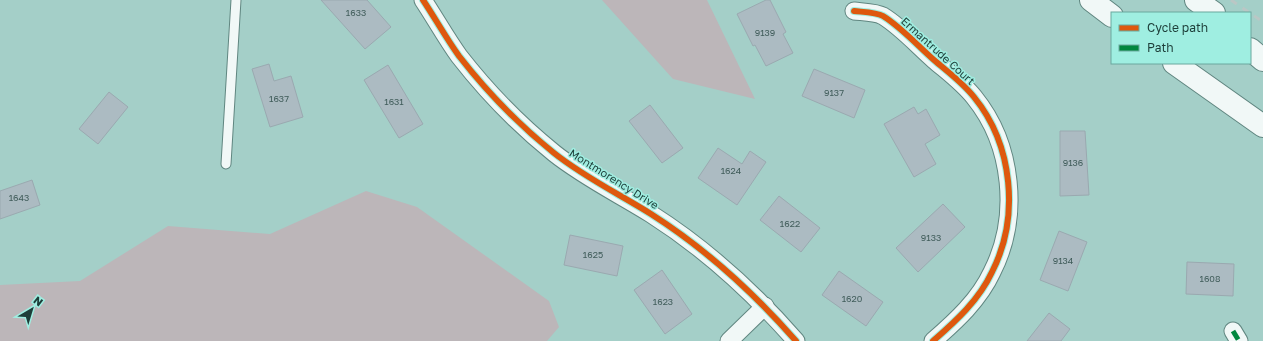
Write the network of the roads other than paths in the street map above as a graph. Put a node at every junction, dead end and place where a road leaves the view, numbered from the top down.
1 (236, 0) edge
2 (423, 0) edge
3 (1091, 0) edge
4 (1195, 0) edge
5 (854, 11) dead end
6 (1209, 12) edge
7 (1213, 12) edge
8 (1111, 15) edge
9 (1251, 40) edge
10 (1263, 48) edge
11 (1251, 50) edge
12 (1263, 60) edge
13 (1175, 64) edge
14 (1263, 126) edge
15 (226, 164) dead end
16 (765, 306) junction
17 (729, 341) edge
18 (796, 341) edge
19 (933, 341) edge

1 - 15 lane
2 - 16 street, Montmorency Drive
3 - 8 highway
4 - 6 highway
4 - 7 highway
5 - 19 street, Ermantrude Court
9 - 10 highway
11 - 12 highway
13 - 14 highway
16 - 17 street
16 - 18 street, Montmorency Drive

